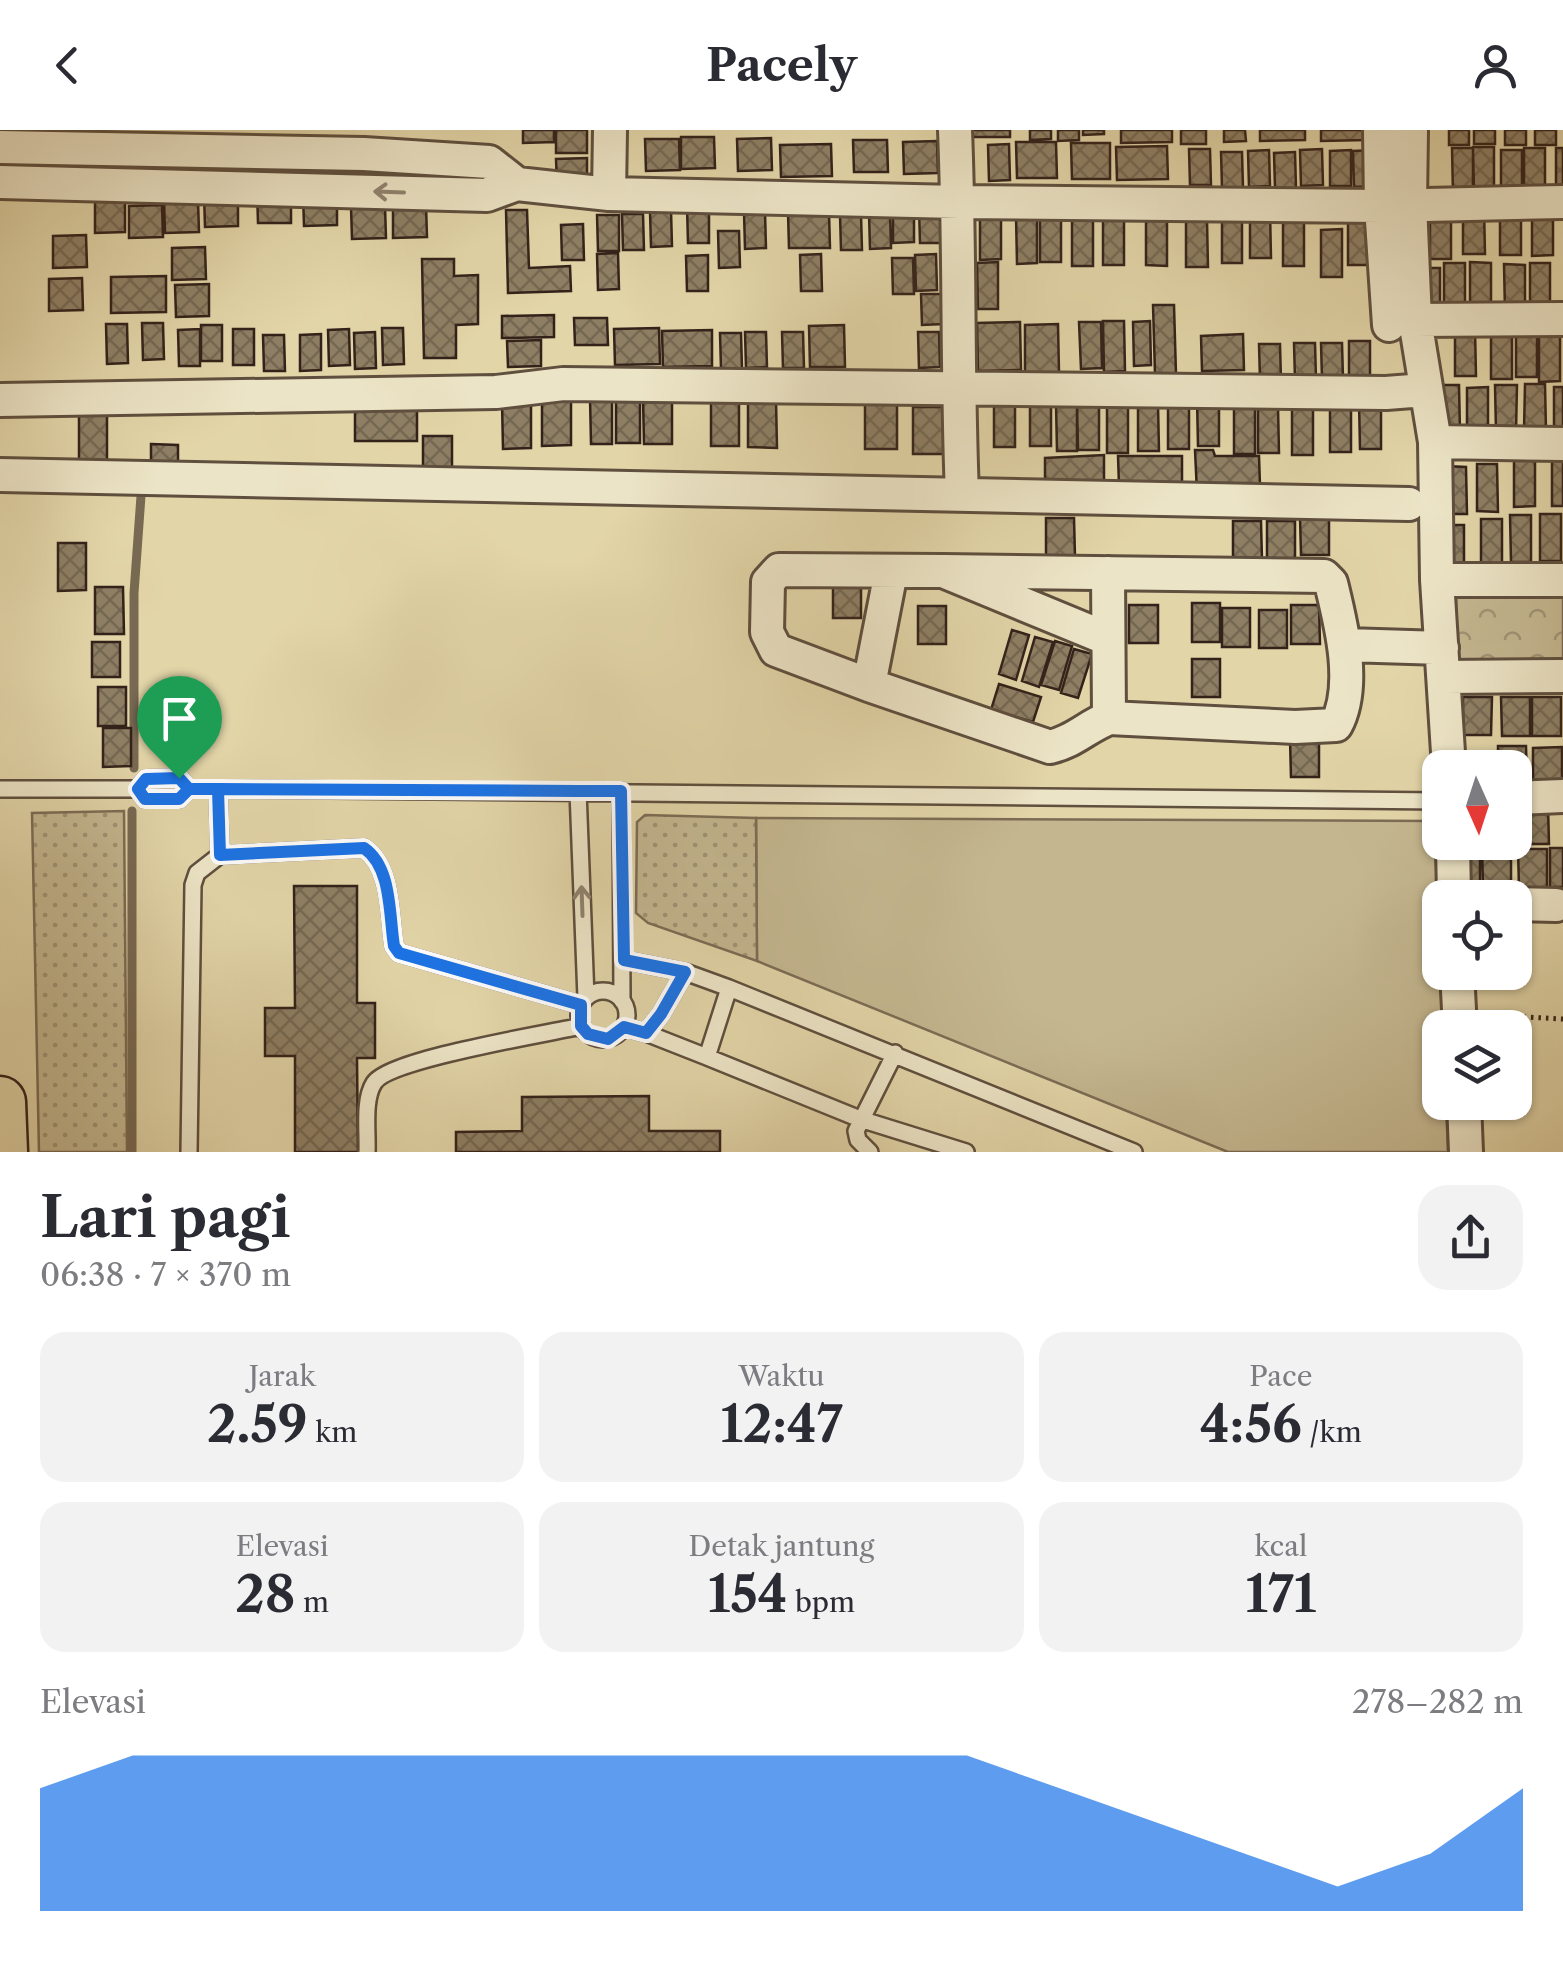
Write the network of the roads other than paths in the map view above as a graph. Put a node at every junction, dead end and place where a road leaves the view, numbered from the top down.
1 (610, 130) edge
2 (955, 130) edge
3 (1380, 130) edge
4 (1411, 130) edge
5 (54, 139) edge
6 (246, 140) edge
7 (364, 142) edge
8 (490, 146) edge
9 (0, 147) edge
10 (54, 181) junction
11 (0, 182) edge
12 (502, 189) junction
13 (609, 194) junction
14 (958, 202) junction
15 (1563, 202) edge
16 (1395, 205) junction
17 (1563, 320) edge
18 (1402, 323) junction
19 (958, 387) junction
20 (1425, 390) junction
21 (0, 400) edge
22 (1436, 442) junction
23 (1563, 444) edge
24 (0, 475) edge
25 (962, 495) junction
26 (1410, 504) dead end
27 (943, 571) junction
28 (891, 572) junction
29 (1108, 572) junction
30 (1437, 580) junction
31 (1563, 580) edge
32 (1108, 639) junction
33 (1346, 644) junction
34 (1444, 662) junction
35 (1563, 676) edge
36 (869, 685) junction
37 (1109, 718) junction
38 (1449, 750) edge
39 (218, 789) junction
40 (0, 790) edge
41 (578, 791) junction
42 (621, 791) junction
43 (1563, 796) edge
44 (1532, 797) edge
45 (1422, 802) edge
46 (220, 855) junction
47 (1532, 904) edge
48 (1556, 905) dead end
49 (624, 960) junction
50 (685, 972) junction
51 (729, 988) junction
52 (622, 1001) junction
53 (583, 1002) junction
54 (581, 1026) junction
55 (624, 1027) junction
56 (646, 1033) junction
57 (895, 1053) junction
58 (707, 1057) junction
59 (0, 1102) edge
60 (860, 1119) junction
61 (1465, 1120) edge
62 (2, 1152) edge
63 (189, 1152) edge
64 (367, 1152) edge
65 (870, 1152) edge
66 (966, 1152) edge
67 (1134, 1152) edge
68 (1466, 1152) edge

1 - 13 street
2 - 14 street
3 - 16 street
4 - 16 street
5 - 6 street
5 - 9 street
5 - 10 street
6 - 7 street
7 - 8 street
8 - 12 street
10 - 11 street
12 -> 10 street
12 - 13 street
13 - 14 street
14 - 16 street
14 - 19 street
15 - 16 street
16 - 18 street
17 - 18 street
18 - 20 street
19 - 20 street
19 - 21 street
19 - 25 street
20 - 22 street
22 - 23 street
22 - 30 street
24 - 25 street
25 - 26 street
27 - 28 street
27 - 29 street
27 - 32 street
28 - 36 street
28 - 36 street
29 - 32 street
29 - 33 street
30 - 31 street
30 - 34 street
32 - 37 street
33 - 34 street
33 - 37 street
34 - 35 street
34 - 38 street
36 - 37 street
39 - 40 lane
39 - 41 lane
39 - 46 lane
41 - 42 lane
53 -> 41 lane
42 - 45 lane
42 - 49 lane
43 - 44 street
46 - 53 lane
46 - 63 lane
47 - 48 street
49 - 50 lane
49 - 52 lane
50 - 51 lane
50 - 56 lane
51 - 57 lane
51 - 58 lane
52 - 53 lane
52 - 55 lane
53 - 54 lane
54 - 55 lane
54 - 64 lane
55 - 56 lane
56 - 58 lane
57 - 60 lane
57 - 67 lane
58 - 60 lane
59 - 62 main road
60 - 65 lane
60 - 66 lane
61 - 68 street

